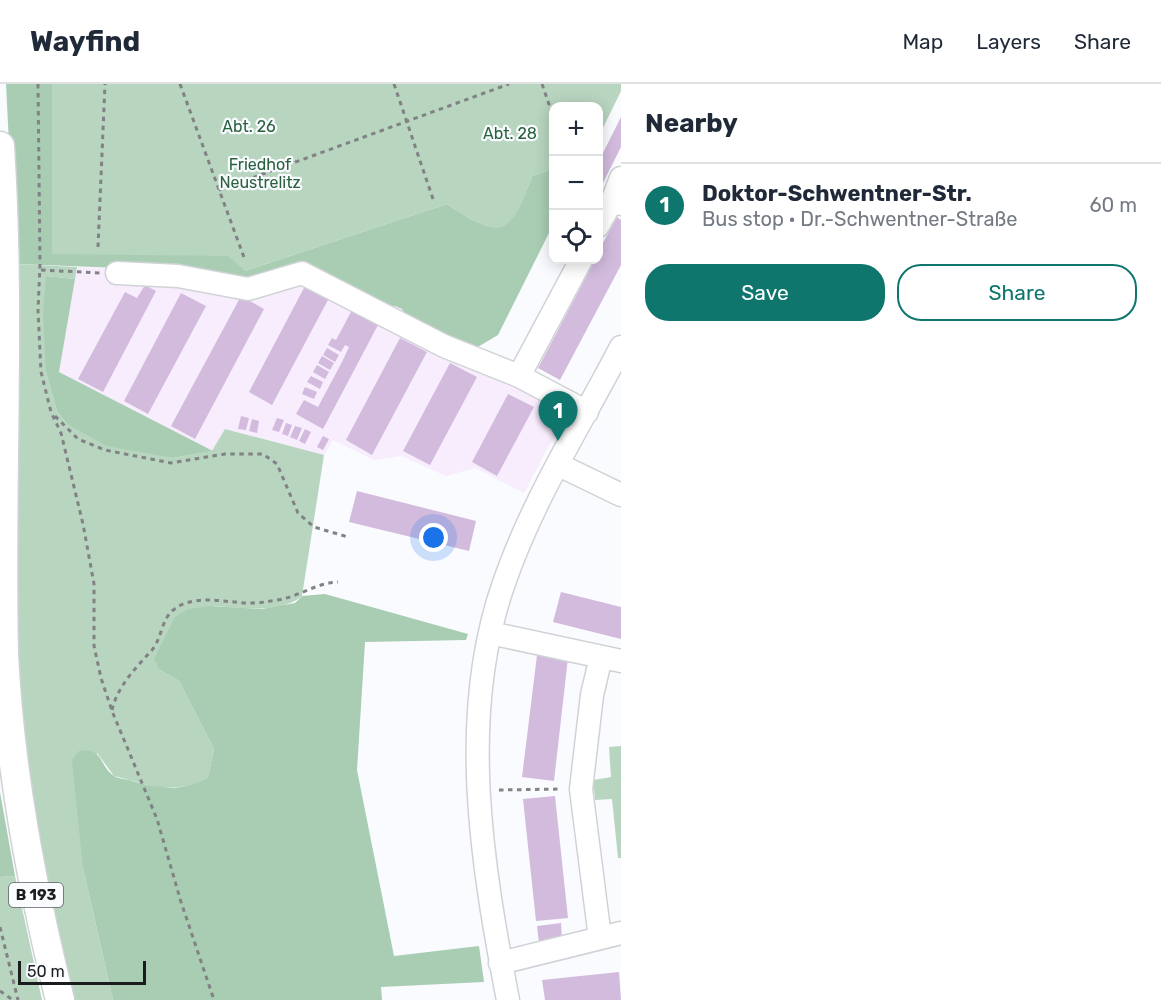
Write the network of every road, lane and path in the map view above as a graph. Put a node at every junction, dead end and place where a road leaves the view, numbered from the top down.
1 (38, 84) edge
2 (105, 84) edge
3 (180, 84) edge
4 (394, 84) edge
5 (509, 84) edge
6 (542, 84) edge
7 (549, 104) edge
8 (407, 121) junction
9 (0, 146) edge
10 (621, 177) edge
11 (219, 190) junction
12 (433, 199) dead end
13 (617, 201) edge
14 (603, 219) edge
15 (98, 247) dead end
16 (245, 260) dead end
17 (578, 264) edge
18 (40, 270) junction
19 (117, 273) joint
20 (621, 347) edge
21 (519, 376) junction
22 (51, 412) junction
23 (587, 412) junction
24 (559, 465) junction
25 (621, 495) edge
26 (348, 537) dead end
27 (338, 582) dead end
28 (490, 633) junction
29 (611, 659) edge
30 (112, 711) junction
31 (581, 789) junction
32 (478, 791) junction
33 (0, 927) edge
34 (611, 935) edge
35 (500, 963) junction
36 (0, 991) edge
37 (13, 1000) edge
38 (18, 1000) edge
39 (60, 1000) edge
40 (214, 1000) edge
41 (508, 1000) edge

1 - 18 path
2 - 15 path
3 - 11 path
4 - 8 path
5 - 8 path
6 - 7 path
8 - 11 path
8 - 12 path
9 - 39 main road, B 193
10 - 13 street
11 - 16 path
13 - 14 street
17 - 21 street
18 - 19 path
18 - 22 path
19 - 21 street
20 - 23 street
21 - 23 street
22 - 26 path
22 - 30 path
23 - 24 street
24 - 25 street
24 - 28 street
27 - 30 path
28 - 29 street
28 - 32 street
29 - 31 street
30 - 40 path
31 - 32 path
31 - 34 street
32 - 35 street
33 - 38 path
34 - 35 street
35 - 41 street
36 - 37 path

